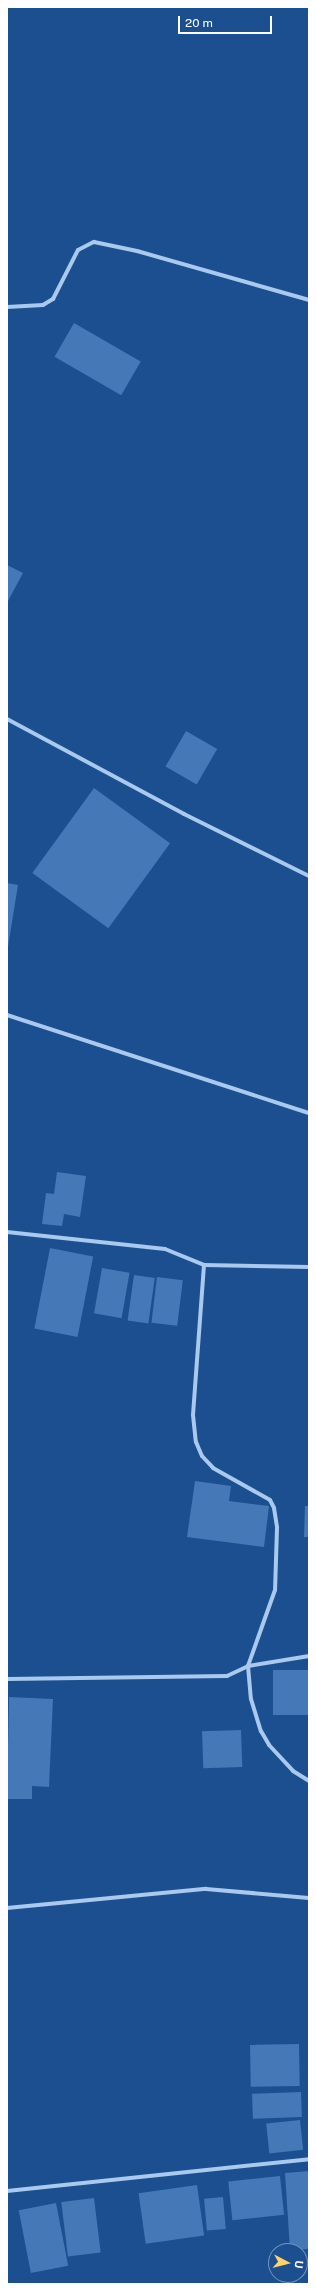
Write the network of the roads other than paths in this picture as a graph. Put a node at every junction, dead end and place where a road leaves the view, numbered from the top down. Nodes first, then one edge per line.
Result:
1 (309, 300) edge
2 (7, 307) edge
3 (7, 719) edge
4 (309, 876) edge
5 (7, 1015) edge
6 (309, 1113) edge
7 (7, 1232) edge
8 (204, 1265) junction
9 (309, 1267) edge
10 (309, 1656) edge
11 (248, 1666) junction
12 (7, 1679) edge
13 (309, 1781) edge
14 (309, 1898) edge
15 (7, 1908) edge
16 (309, 2159) edge
17 (7, 2191) edge

1 - 2 street
3 - 4 street
5 - 6 street
7 - 8 street
8 - 9 street
8 - 11 street
10 - 11 street
11 - 12 street
11 - 13 street
14 - 15 street
16 - 17 street

